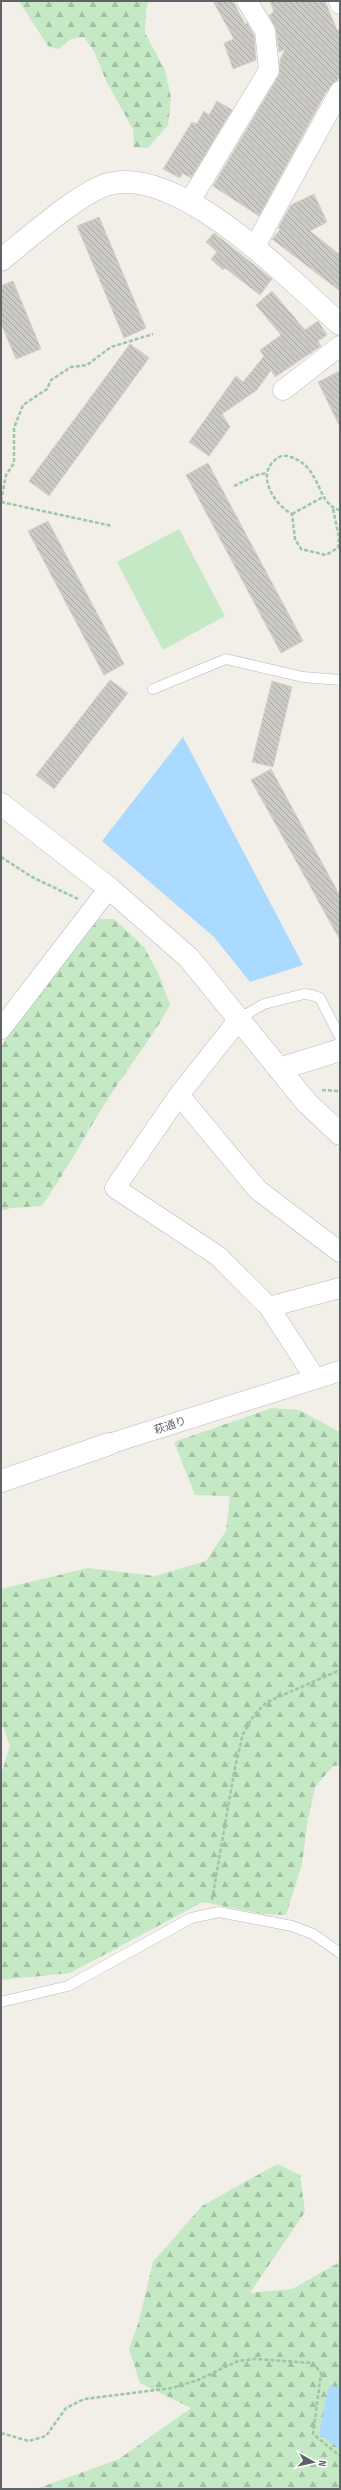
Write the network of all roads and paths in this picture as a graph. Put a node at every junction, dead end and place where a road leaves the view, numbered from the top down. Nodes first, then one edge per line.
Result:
1 (247, 1) edge
2 (339, 1) edge
3 (340, 4) edge
4 (340, 91) edge
5 (190, 201) junction
6 (254, 248) junction
7 (1, 260) edge
8 (340, 324) edge
9 (153, 334) dead end
10 (340, 346) edge
11 (283, 390) dead end
12 (267, 473) junction
13 (234, 486) dead end
14 (323, 497) junction
15 (1, 501) edge
16 (333, 509) junction
17 (340, 510) edge
18 (292, 514) junction
19 (112, 526) dead end
20 (339, 549) edge
21 (340, 680) edge
22 (153, 689) dead end
23 (1, 804) edge
24 (1, 858) edge
25 (109, 888) junction
26 (79, 900) dead end
27 (240, 1018) junction
28 (1, 1029) edge
29 (340, 1037) edge
30 (340, 1050) edge
31 (279, 1069) junction
32 (179, 1095) junction
33 (340, 1134) edge
34 (340, 1252) edge
35 (340, 1288) edge
36 (269, 1307) junction
37 (340, 1371) edge
38 (315, 1378) junction
39 (110, 1444) joint
40 (1, 1481) edge
41 (340, 1670) edge
42 (209, 1914) junction
43 (340, 1953) edge
44 (1, 2002) edge
45 (1, 2433) edge
46 (340, 2456) edge

1 - 5 street
2 - 3 street
4 - 6 street
5 - 6 street
5 - 7 street
6 - 8 street
9 - 15 path
10 - 11 street
12 - 13 path
12 - 14 path
12 - 18 path
14 - 16 path
14 - 18 path
15 - 19 path
16 - 17 path
16 - 20 path
18 - 20 path
21 - 22 lane
23 - 25 street
24 - 26 path
25 - 27 street
25 - 28 street
27 - 29 lane
27 - 31 street
27 - 32 street
30 - 31 street
31 - 33 street
32 - 34 street
32 - 36 street
35 - 36 street
36 - 38 street
37 - 38 street, 萩通り
38 - 39 street, 萩通り
39 - 40 street, 萩通り
41 - 42 path
42 - 43 lane
42 - 44 lane
45 - 46 path

